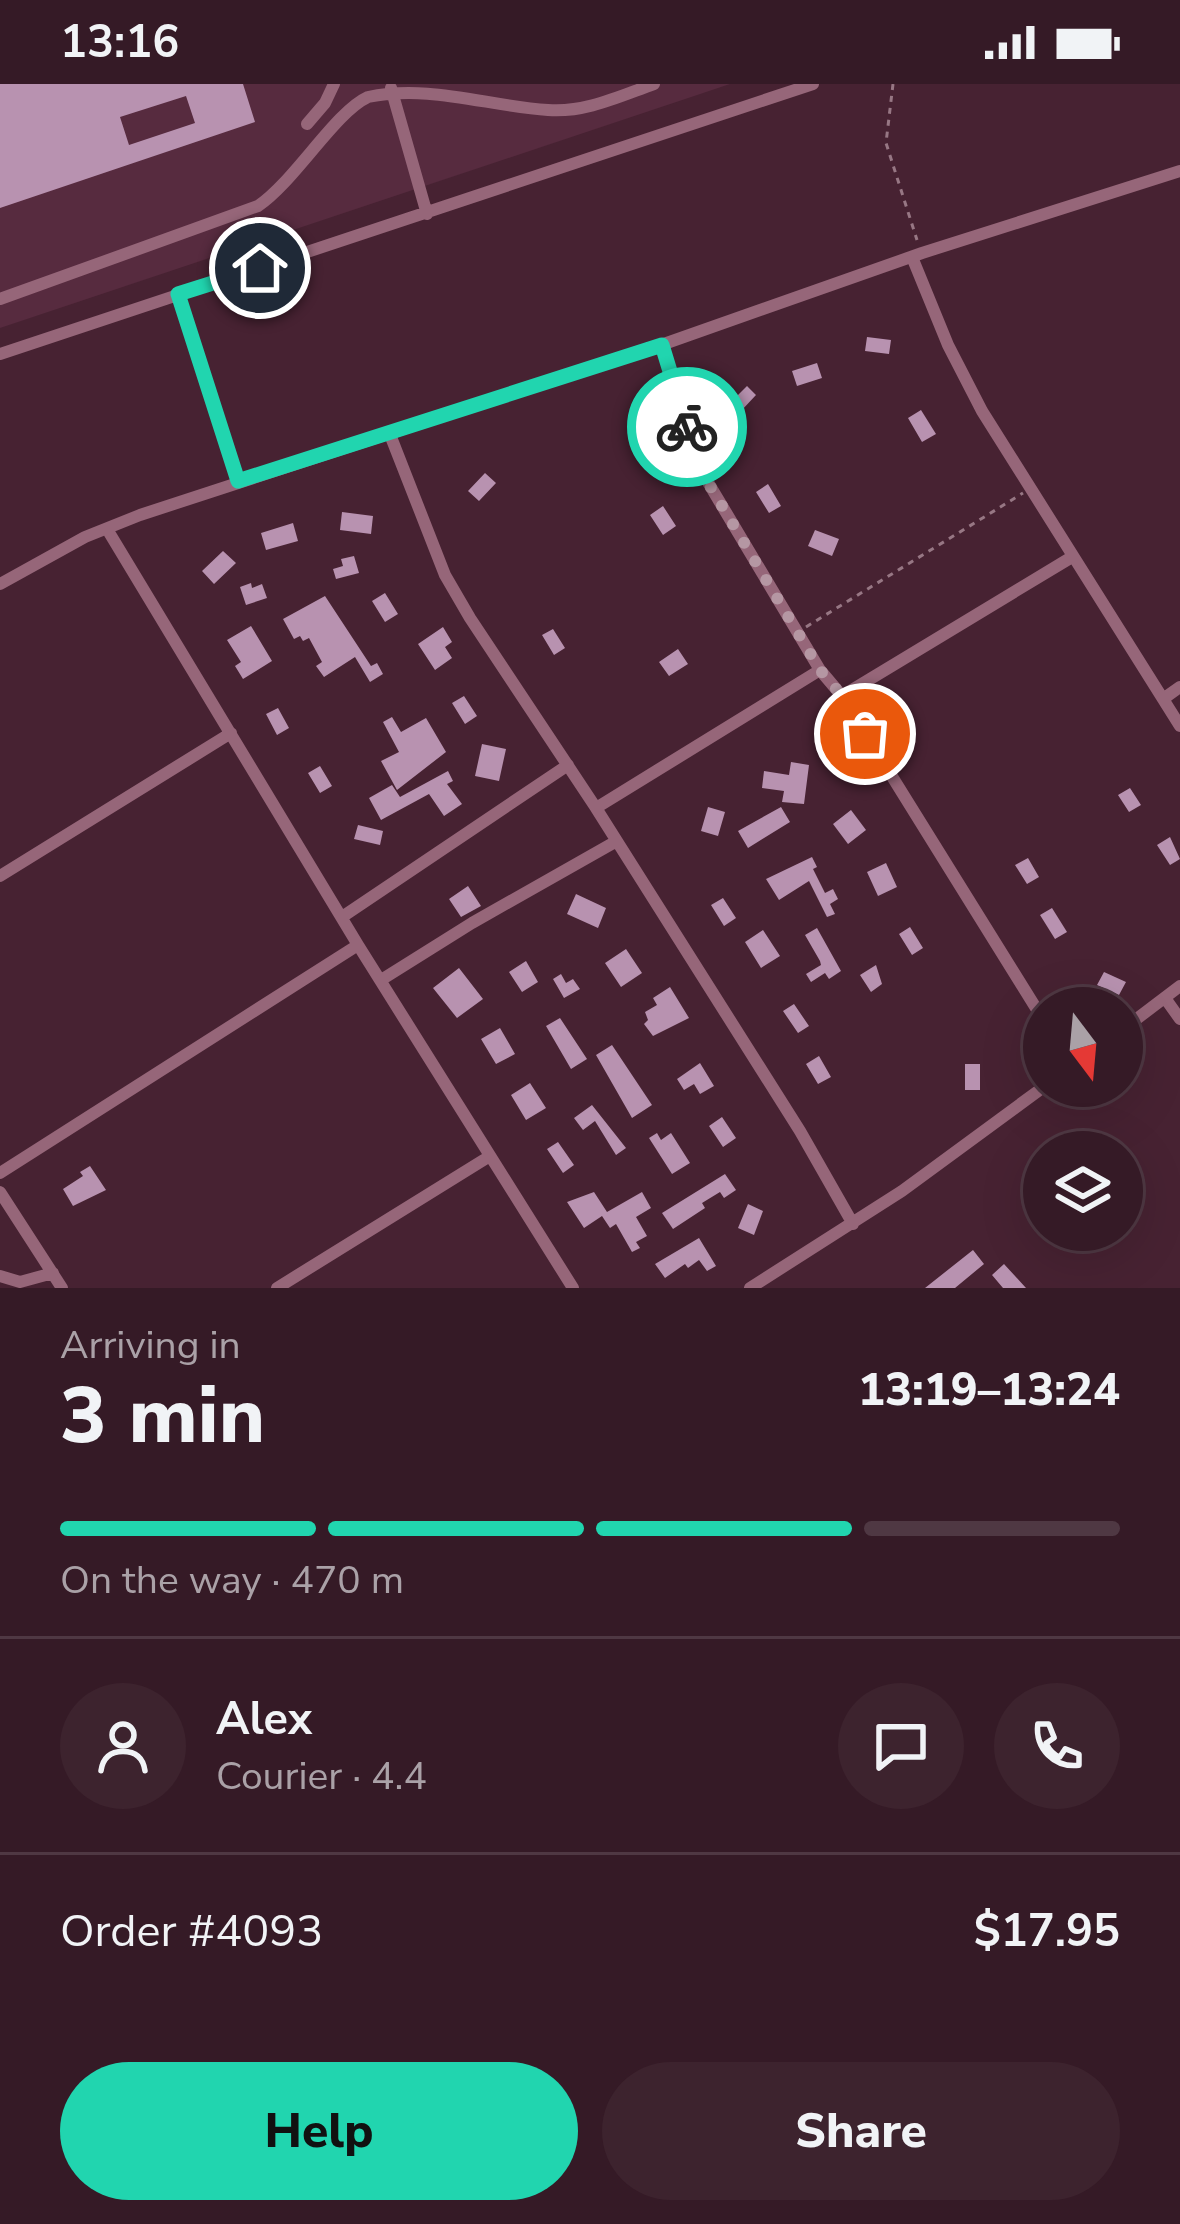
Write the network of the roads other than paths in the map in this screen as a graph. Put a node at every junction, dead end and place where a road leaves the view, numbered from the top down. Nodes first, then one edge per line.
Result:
1 (334, 84) edge
2 (654, 84) edge
3 (813, 84) edge
4 (391, 87) edge
5 (307, 124) dead end
6 (1180, 172) edge
7 (427, 214) junction
8 (917, 255) junction
9 (178, 294) junction
10 (0, 299) edge
11 (662, 345) junction
12 (0, 354) edge
13 (389, 432) junction
14 (238, 481) junction
15 (107, 529) junction
16 (1072, 557) junction
17 (0, 584) edge
18 (820, 670) junction
19 (1180, 686) edge
20 (842, 696) junction
21 (1163, 699) junction
22 (1180, 726) edge
23 (231, 734) junction
24 (568, 765) junction
25 (596, 808) junction
26 (616, 842) junction
27 (0, 877) edge
28 (342, 917) junction
29 (358, 945) junction
30 (381, 980) junction
31 (1180, 986) edge
32 (1023, 987) edge
33 (1165, 998) junction
34 (1143, 1014) edge
35 (1180, 1019) edge
36 (1023, 1102) edge
37 (490, 1156) junction
38 (0, 1173) edge
39 (0, 1192) edge
40 (853, 1224) junction
41 (53, 1273) junction
42 (0, 1276) edge
43 (62, 1288) edge
44 (277, 1288) edge
45 (573, 1288) edge
46 (750, 1288) edge

1 - 5 street
2 - 4 street
3 - 7 street
4 - 7 street
4 - 10 street
6 - 8 street
7 - 9 street
8 - 11 street
8 - 16 street
9 - 12 street
9 - 14 street
11 - 13 street
11 - 18 street
13 - 14 street
13 - 24 street
14 - 15 street
15 - 17 street
15 - 23 street
16 - 20 street
16 - 21 street
18 - 20 street
18 - 25 street
19 - 21 street
20 - 32 street
21 - 22 street
23 - 27 street
23 - 28 street
24 - 25 street
24 - 28 street
25 - 26 street
26 - 30 street
26 - 40 street
28 - 29 street
29 - 30 street
29 - 38 street
30 - 37 street
31 - 33 street
33 - 34 street
33 - 35 street
36 - 40 street
37 - 44 street
37 - 45 street
39 - 41 street
40 - 46 street
41 - 42 street
41 - 43 street

